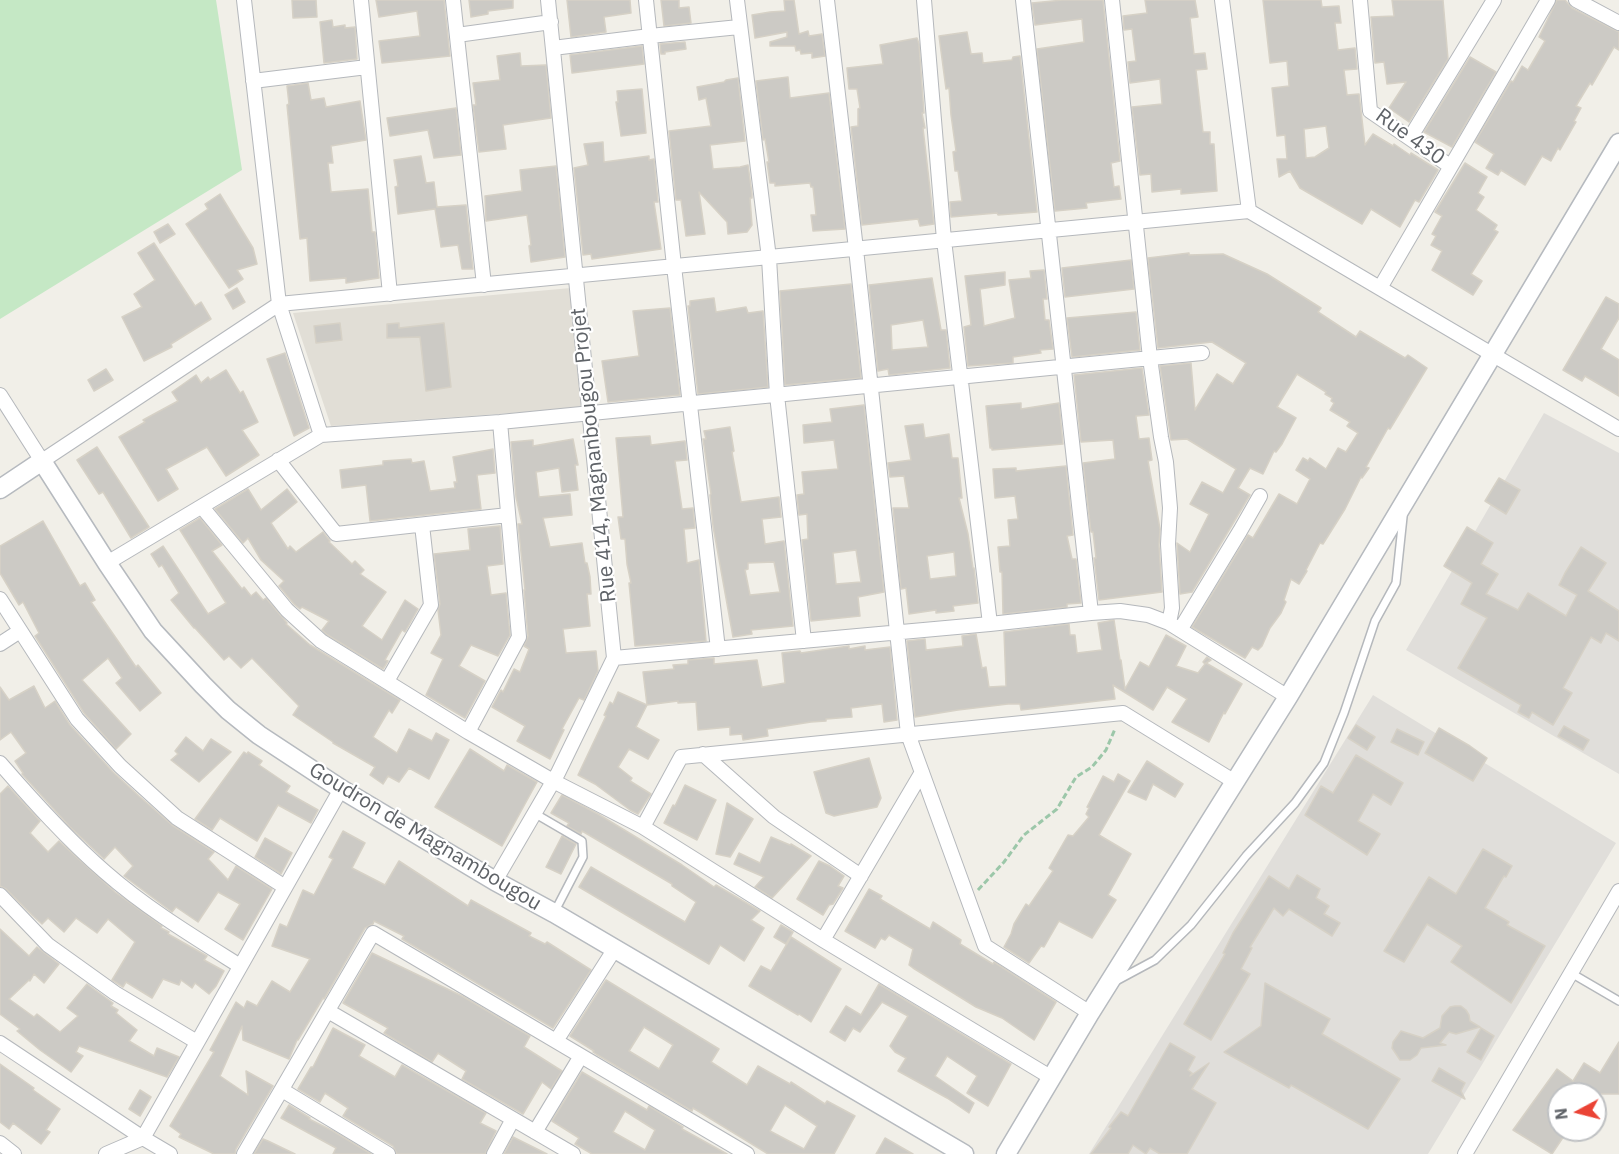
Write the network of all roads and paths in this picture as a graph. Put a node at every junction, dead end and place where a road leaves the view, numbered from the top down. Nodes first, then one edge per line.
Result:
1 (244, 0) edge
2 (361, 0) edge
3 (453, 0) edge
4 (548, 0) edge
5 (646, 0) edge
6 (737, 0) edge
7 (827, 0) edge
8 (924, 0) edge
9 (1023, 0) edge
10 (1112, 0) edge
11 (1222, 0) edge
12 (1360, 0) edge
13 (1494, 0) edge
14 (1548, 0) edge
15 (1576, 0) edge
16 (550, 22) junction
17 (1619, 23) edge
18 (740, 27) junction
19 (457, 34) junction
20 (650, 36) junction
21 (553, 48) junction
22 (367, 67) junction
23 (253, 81) junction
24 (1410, 138) junction
25 (1616, 154) edge
26 (1450, 166) junction
27 (1249, 211) junction
28 (1136, 222) junction
29 (1049, 230) junction
30 (944, 240) junction
31 (856, 249) junction
32 (769, 258) junction
33 (674, 266) junction
34 (576, 276) junction
35 (484, 285) junction
36 (1380, 288) junction
37 (390, 294) junction
38 (279, 304) junction
39 (1203, 353) dead end
40 (1493, 354) junction
41 (1150, 358) junction
42 (1064, 366) junction
43 (961, 377) junction
44 (871, 386) junction
45 (0, 395) edge
46 (777, 395) junction
47 (690, 404) junction
48 (590, 413) junction
49 (500, 422) junction
50 (1619, 429) edge
51 (321, 435) junction
52 (279, 460) junction
53 (42, 461) junction
54 (0, 489) edge
55 (1260, 496) dead end
56 (1404, 503) junction
57 (202, 507) junction
58 (508, 515) junction
59 (422, 525) junction
60 (107, 563) junction
61 (0, 599) edge
62 (1091, 613) junction
63 (990, 624) junction
64 (1175, 626) junction
65 (20, 631) junction
66 (897, 632) junction
67 (804, 641) junction
68 (0, 644) edge
69 (718, 649) junction
70 (614, 658) junction
71 (387, 681) junction
72 (1288, 697) junction
73 (1123, 712) junction
74 (468, 732) junction
75 (908, 734) junction
76 (703, 754) junction
77 (0, 764) edge
78 (922, 772) junction
79 (553, 781) junction
80 (1235, 782) junction
81 (341, 789) junction
82 (534, 813) junction
83 (643, 827) junction
84 (861, 876) junction
85 (495, 881) junction
86 (285, 887) junction
87 (1619, 891) edge
88 (0, 895) edge
89 (969, 901) junction
90 (554, 913) junction
91 (823, 940) junction
92 (614, 950) junction
93 (240, 966) junction
94 (1571, 973) junction
95 (1107, 986) junction
96 (1619, 1001) edge
97 (328, 1011) junction
98 (1090, 1013) junction
99 (556, 1041) junction
100 (197, 1042) junction
101 (0, 1043) edge
102 (581, 1056) junction
103 (1052, 1078) junction
104 (282, 1090) junction
105 (513, 1119) junction
106 (535, 1132) junction
107 (143, 1138) junction
108 (0, 1143) edge
109 (14, 1154) edge
110 (106, 1154) edge
111 (170, 1154) edge
112 (244, 1154) edge
113 (388, 1154) edge
114 (494, 1154) edge
115 (573, 1154) edge
116 (747, 1154) edge
117 (964, 1154) edge
118 (1006, 1154) edge
119 (1465, 1154) edge

1 - 23 street
2 - 22 street
3 - 19 street
4 - 16 street, Rue 414, Magnanbougou Projet
5 - 20 street
6 - 18 street
7 - 31 street
8 - 30 street
9 - 29 street
10 - 28 street
11 - 27 street
12 - 24 street, Rue 430
13 - 24 street
14 - 26 street
15 - 17 street
16 - 19 street
16 - 21 street, Rue 414, Magnanbougou Projet
18 - 20 street
18 - 32 street
19 - 35 street
20 - 21 street
20 - 33 street
21 - 34 street, Rue 414, Magnanbougou Projet
22 - 23 street
22 - 37 street
23 - 38 street
24 - 26 street, Rue 430
25 - 40 street
26 - 36 street
27 - 28 street
27 - 36 street
28 - 29 street
28 - 41 street
29 - 30 street
29 - 42 street
30 - 31 street
30 - 43 street
31 - 32 street
31 - 44 street
32 - 33 street
32 - 46 street
33 - 34 street
33 - 47 street
34 - 35 street
34 - 48 street, Rue 414, Magnanbougou Projet
35 - 37 street
36 - 40 street
37 - 38 street
38 - 51 street
38 - 53 street
39 - 41 street
40 - 50 street
40 - 56 street
41 - 42 street
41 - 64 street
42 - 43 street
42 - 62 street
43 - 44 street
43 - 63 street
44 - 46 street
44 - 66 street
45 - 53 street, Goudron de Magnambougou
46 - 47 street
46 - 67 street
47 - 48 street
47 - 69 street
48 - 49 street
48 - 70 street, Rue 414, Magnanbougou Projet
49 - 51 street
49 - 58 street
51 - 52 street
52 - 57 street
52 - 59 street
53 - 54 street
53 - 60 street, Goudron de Magnambougou
55 - 64 street
56 - 72 street
56 - 95 lane
57 - 60 street
57 - 71 street
58 - 59 street
58 - 74 street
59 - 71 street
60 - 81 street, Goudron de Magnambougou
61 - 65 street
62 - 63 street
62 - 64 street
63 - 66 street
64 - 72 street
65 - 68 street
65 - 86 street
66 - 67 street
66 - 75 street
67 - 69 street
69 - 70 street
70 - 79 street
71 - 74 street
72 - 80 street
73 - 75 street
73 - 80 street
73 - 89 path
74 - 79 street
75 - 76 street
75 - 78 street
76 - 83 street
76 - 84 street
77 - 93 street
78 - 84 street
78 - 89 street
79 - 82 street
79 - 83 street
80 - 95 street
81 - 85 street, Goudron de Magnambougou
81 - 86 street
82 - 85 street
82 - 90 lane
83 - 91 street
84 - 91 street
85 - 90 street, Goudron de Magnambougou
86 - 93 street
87 - 94 street
88 - 100 street
89 - 98 street
90 - 92 street, Goudron de Magnambougou
91 - 103 street
92 - 99 street
92 - 117 street, Goudron de Magnambougou
93 - 100 street
94 - 96 lane
94 - 119 street
95 - 98 street
97 - 99 street
97 - 104 street
97 - 105 street
98 - 103 street
99 - 102 street
100 - 107 street
101 - 107 street
102 - 106 street
102 - 116 street
103 - 118 street
104 - 112 street
104 - 113 street
105 - 106 street
105 - 114 street
106 - 115 street
107 - 110 street
107 - 111 street
108 - 109 street

